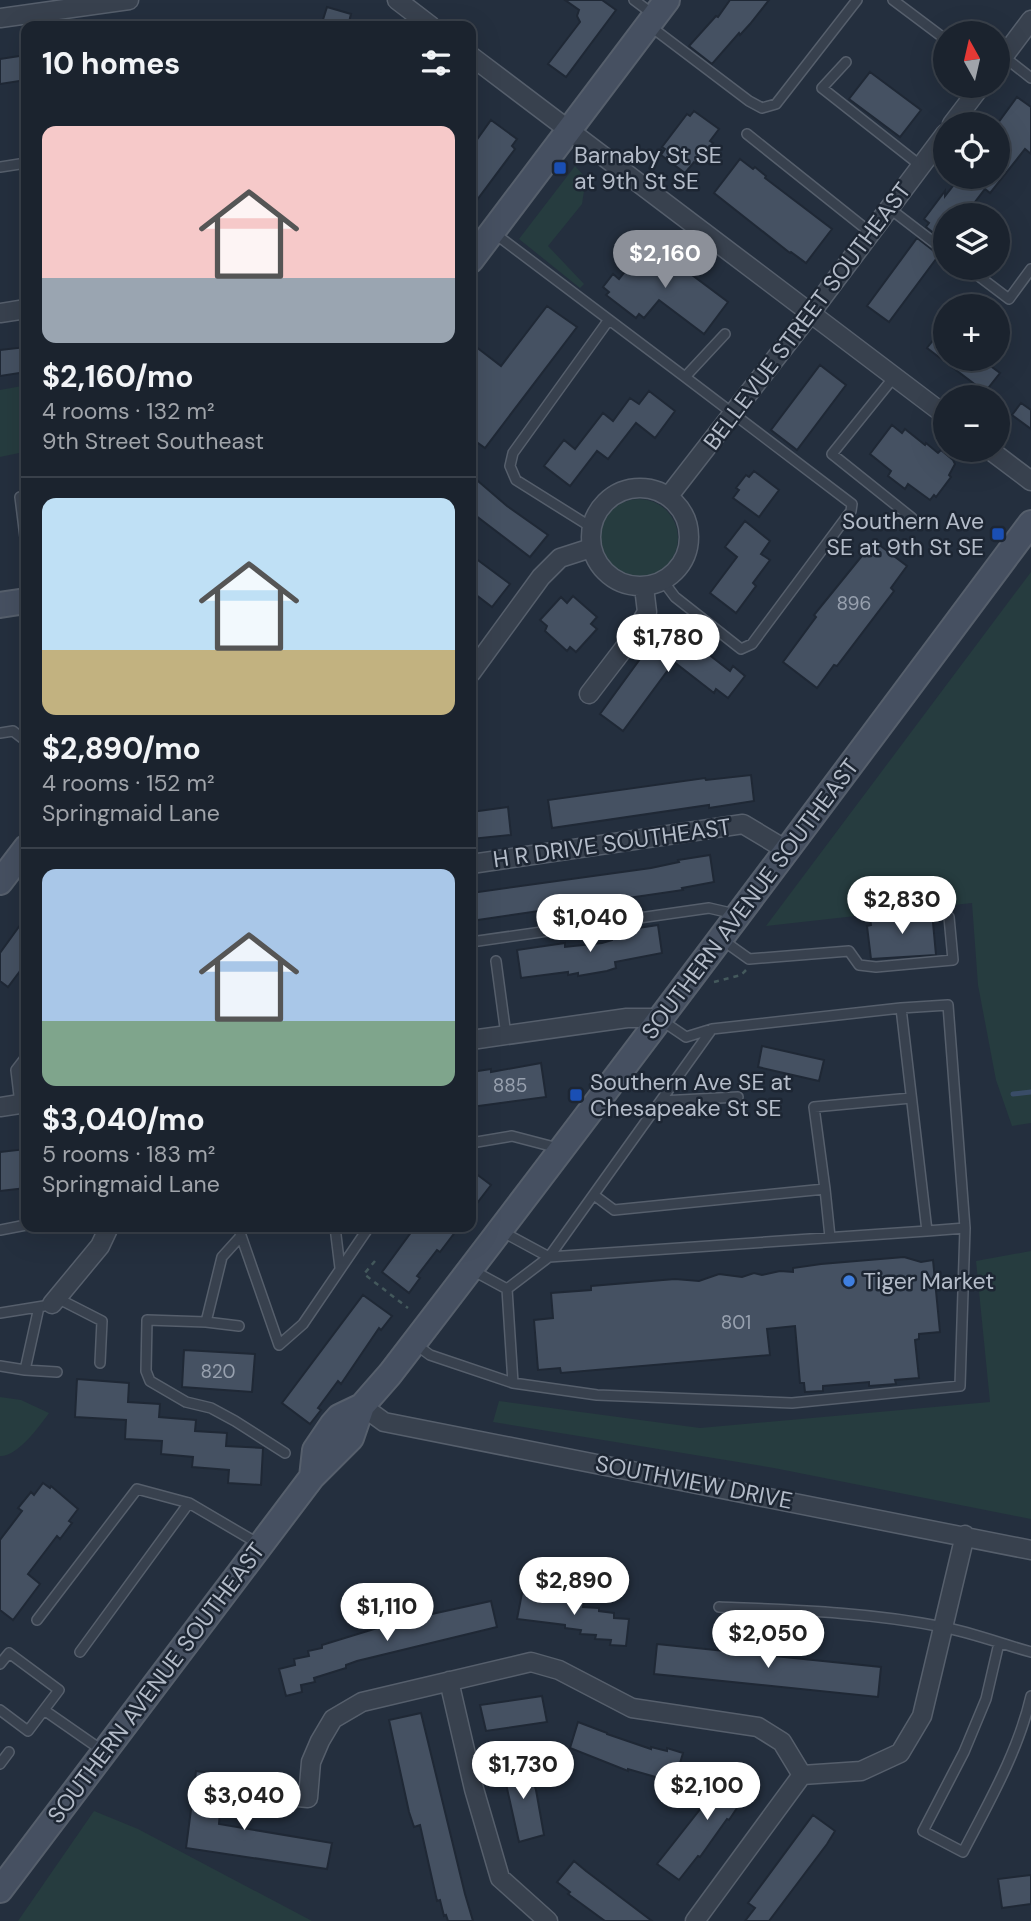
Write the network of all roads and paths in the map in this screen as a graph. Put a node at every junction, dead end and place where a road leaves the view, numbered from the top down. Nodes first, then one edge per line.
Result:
1 (129, 0) edge
2 (397, 0) edge
3 (634, 0) edge
4 (857, 0) edge
5 (893, 0) edge
6 (657, 13) edge
7 (0, 18) edge
8 (1031, 20) edge
9 (424, 21) edge
10 (933, 30) edge
11 (1010, 47) edge
12 (476, 60) edge
13 (846, 62) dead end
14 (1010, 66) edge
15 (1031, 78) edge
16 (972, 98) edge
17 (961, 112) edge
18 (569, 130) junction
19 (747, 134) dead end
20 (933, 150) edge
21 (21, 164) edge
22 (921, 166) junction
23 (0, 167) edge
24 (889, 208) junction
25 (492, 232) junction
26 (871, 233) junction
27 (933, 242) edge
28 (476, 253) edge
29 (1031, 269) edge
30 (984, 280) edge
31 (21, 310) edge
32 (0, 313) edge
33 (810, 314) junction
34 (608, 321) junction
35 (724, 334) dead end
36 (685, 377) junction
37 (894, 377) junction
38 (933, 406) edge
39 (733, 414) junction
40 (1006, 462) edge
41 (1031, 481) edge
42 (20, 496) dead end
43 (668, 497) junction
44 (21, 504) edge
45 (912, 518) dead end
46 (1031, 523) edge
47 (591, 527) junction
48 (591, 548) junction
49 (663, 581) junction
50 (644, 587) junction
51 (21, 602) edge
52 (0, 605) edge
53 (476, 666) edge
54 (589, 694) dead end
55 (0, 733) edge
56 (21, 736) edge
57 (788, 852) junction
58 (476, 862) edge
59 (739, 915) junction
60 (949, 917) dead end
61 (719, 938) junction
62 (476, 941) edge
63 (758, 958) junction
64 (496, 961) dead end
65 (710, 983) dead end
66 (901, 1008) junction
67 (659, 1018) junction
68 (712, 1029) junction
69 (506, 1035) junction
70 (476, 1039) edge
71 (21, 1064) edge
72 (21, 1094) edge
73 (738, 1097) dead end
74 (911, 1098) junction
75 (661, 1101) junction
76 (21, 1103) edge
77 (0, 1107) edge
78 (476, 1142) edge
79 (561, 1149) junction
80 (825, 1189) junction
81 (594, 1195) junction
82 (21, 1226) edge
83 (965, 1228) junction
84 (0, 1230) edge
85 (499, 1230) junction
86 (928, 1231) junction
87 (107, 1232) edge
88 (239, 1232) edge
89 (240, 1232) edge
90 (336, 1232) edge
91 (365, 1232) edge
92 (830, 1237) junction
93 (550, 1257) junction
94 (375, 1261) dead end
95 (340, 1268) junction
96 (470, 1269) junction
97 (507, 1289) junction
98 (49, 1303) junction
99 (408, 1308) dead end
100 (0, 1314) edge
101 (206, 1322) junction
102 (239, 1326) dead end
103 (414, 1343) junction
104 (100, 1363) dead end
105 (0, 1366) edge
106 (25, 1370) junction
107 (57, 1372) dead end
108 (513, 1382) junction
109 (362, 1406) junction
110 (285, 1452) dead end
111 (189, 1503) junction
112 (965, 1535) junction
113 (261, 1545) junction
114 (1031, 1550) edge
115 (719, 1607) dead end
116 (37, 1620) dead end
117 (944, 1627) junction
118 (999, 1643) junction
119 (80, 1652) dead end
120 (1031, 1652) edge
121 (0, 1664) edge
122 (449, 1681) junction
123 (1031, 1696) edge
124 (0, 1710) edge
125 (44, 1710) junction
126 (9, 1752) dead end
127 (104, 1752) junction
128 (0, 1764) edge
129 (802, 1775) junction
130 (245, 1793) dead end
131 (0, 1890) edge
132 (548, 1921) edge
133 (695, 1921) edge

1 - 7 street
2 - 9 street
3 - 6 lane
4 - 6 lane
5 - 10 lane
6 - 18 main road
8 - 11 street
12 - 18 street
13 - 22 lane
14 - 15 lane
16 - 17 street
18 - 25 main road
18 - 33 street
19 - 26 lane
20 - 22 street, BELLEVUE STREET SOUTHEAST
21 - 23 lane
22 - 24 street, BELLEVUE STREET SOUTHEAST
24 - 26 street, BELLEVUE STREET SOUTHEAST
24 - 27 lane
25 - 28 main road
25 - 34 lane
26 - 33 street, BELLEVUE STREET SOUTHEAST
29 - 30 lane
31 - 32 street
33 - 37 street
33 - 39 street, BELLEVUE STREET SOUTHEAST
34 - 36 lane
34 - 47 lane
35 - 36 lane
36 - 39 lane
37 - 38 street
37 - 45 lane
39 - 43 street, BELLEVUE STREET SOUTHEAST
39 - 49 lane
40 - 41 street
42 - 44 lane
43 - 47 street
43 - 49 street
46 - 57 main road, SOUTHERN AVENUE SOUTHEAST
47 - 48 street
48 - 50 street
48 - 53 street
49 - 50 street
50 - 54 street
51 - 52 main road
55 - 56 lane
57 - 58 street, H R DRIVE SOUTHEAST
57 - 59 main road, SOUTHERN AVENUE SOUTHEAST
59 - 61 main road, SOUTHERN AVENUE SOUTHEAST
59 - 62 lane
60 - 63 lane
61 - 63 lane
61 - 67 main road, SOUTHERN AVENUE SOUTHEAST
63 - 65 path
64 - 69 lane
66 - 68 lane
66 - 74 lane
66 - 83 lane
67 - 68 lane
67 - 69 street
67 - 79 main road, SOUTHERN AVENUE SOUTHEAST
68 - 75 lane
69 - 70 street
71 - 72 lane
73 - 75 lane
74 - 80 lane
74 - 86 lane
75 - 81 lane
76 - 77 street
78 - 79 lane
79 - 85 main road, SOUTHERN AVENUE SOUTHEAST
80 - 81 lane
80 - 92 lane
81 - 93 lane
82 - 84 lane
83 - 86 lane
83 - 108 lane
85 - 93 lane
85 - 96 main road, SOUTHERN AVENUE SOUTHEAST
86 - 92 lane
87 - 98 street
88 - 101 lane
89 - 95 lane
90 - 95 lane
91 - 95 lane
92 - 93 lane
93 - 97 lane
94 - 99 path
96 - 97 lane
96 - 103 main road, SOUTHERN AVENUE SOUTHEAST
97 - 108 lane
98 - 100 lane
98 - 104 lane
98 - 106 lane
101 - 102 lane
101 - 110 lane
103 - 108 lane
103 - 109 main road, SOUTHERN AVENUE SOUTHEAST
105 - 106 lane
106 - 107 lane
109 - 112 street, SOUTHVIEW DRIVE
109 - 113 main road, SOUTHERN AVENUE SOUTHEAST
111 - 113 lane
111 - 116 lane
111 - 119 lane
112 - 114 street, SOUTHVIEW DRIVE
112 - 117 street
113 - 127 main road, SOUTHERN AVENUE SOUTHEAST
115 - 117 lane
117 - 118 lane
117 - 129 street
118 - 120 lane
118 - 123 lane
121 - 125 lane
122 - 129 street
122 - 130 street
122 - 132 street
124 - 125 lane
125 - 127 lane
126 - 128 lane
127 - 131 main road, SOUTHERN AVENUE SOUTHEAST
129 - 133 street

